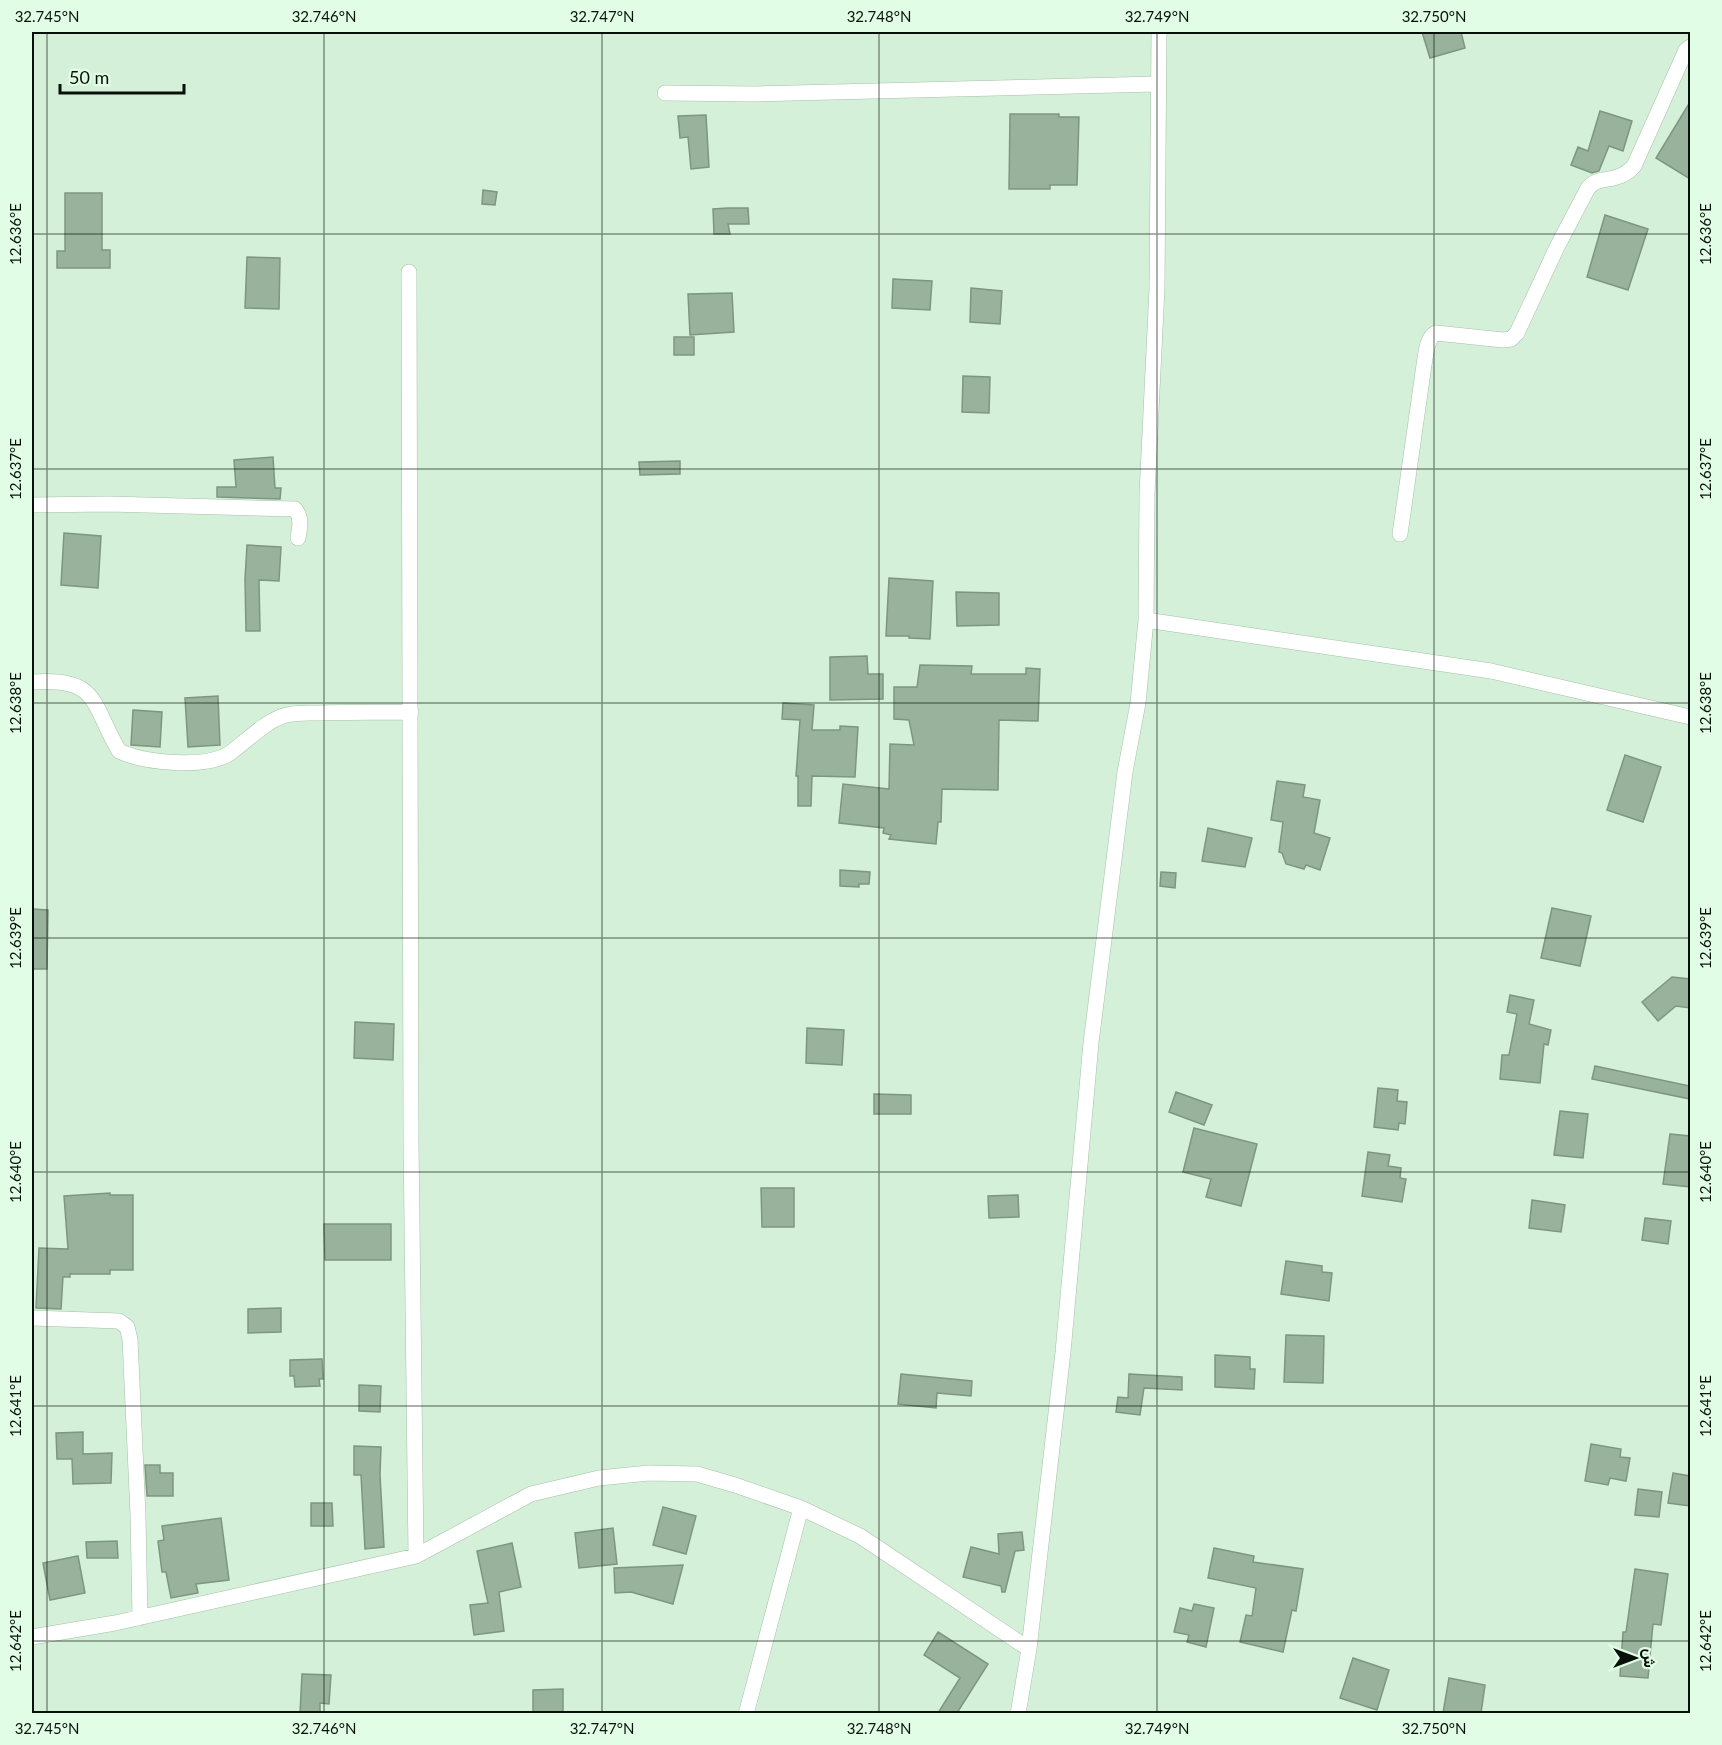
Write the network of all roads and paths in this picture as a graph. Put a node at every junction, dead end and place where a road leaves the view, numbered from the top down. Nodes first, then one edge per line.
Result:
1 (1159, 32) edge
2 (1690, 47) edge
3 (1157, 84) junction
4 (665, 93) dead end
5 (409, 272) dead end
6 (32, 506) edge
7 (1400, 534) dead end
8 (298, 538) dead end
9 (1146, 620) junction
10 (32, 682) edge
11 (411, 712) junction
12 (1690, 717) edge
13 (32, 1318) edge
14 (801, 1508) junction
15 (416, 1556) junction
16 (140, 1618) junction
17 (32, 1637) edge
18 (1029, 1649) junction
19 (746, 1713) edge
20 (1018, 1713) edge

1 - 3 street
2 - 7 street
3 - 4 street
3 - 9 street
5 - 11 street
6 - 8 street
9 - 12 street
9 - 18 street
10 - 11 street
11 - 15 street
13 - 16 street
14 - 15 street
14 - 18 street
14 - 19 street
15 - 16 street
16 - 17 street
18 - 20 street

